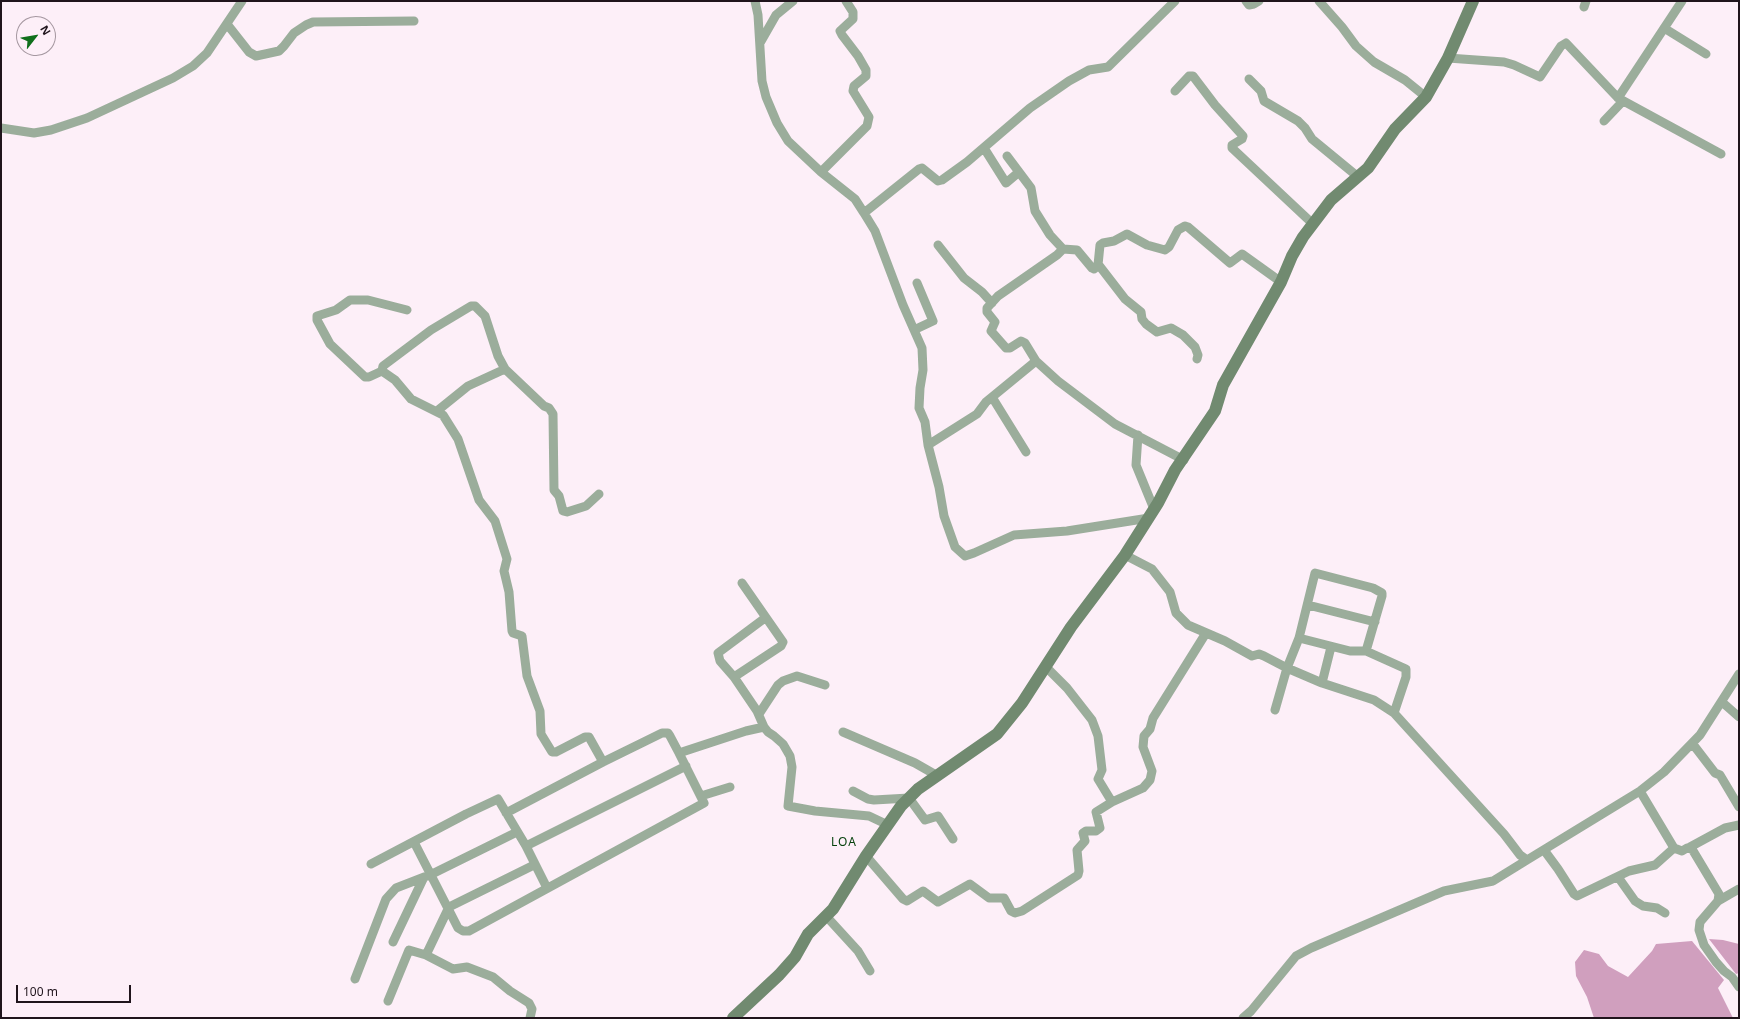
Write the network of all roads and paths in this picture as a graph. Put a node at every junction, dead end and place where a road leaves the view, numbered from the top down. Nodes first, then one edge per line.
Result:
1 (242, 1) edge
2 (755, 1) edge
3 (793, 1) edge
4 (846, 1) edge
5 (1175, 1) edge
6 (1246, 1) edge
7 (1259, 1) edge
8 (1319, 1) edge
9 (1473, 1) edge
10 (1682, 1) edge
11 (414, 21) dead end
12 (227, 24) junction
13 (1664, 28) junction
14 (760, 44) junction
15 (1706, 54) dead end
16 (1448, 58) junction
17 (1249, 79) dead end
18 (1175, 91) dead end
19 (1426, 97) junction
20 (1620, 100) junction
21 (1604, 121) dead end
22 (1, 128) edge
23 (984, 148) junction
24 (1721, 154) dead end
25 (1007, 156) dead end
26 (821, 172) junction
27 (1020, 172) junction
28 (1357, 176) junction
29 (864, 213) junction
30 (1312, 224) junction
31 (938, 245) dead end
32 (1064, 249) junction
33 (1098, 264) junction
34 (1281, 282) junction
35 (917, 283) dead end
36 (992, 303) junction
37 (408, 310) dead end
38 (916, 329) junction
39 (1197, 359) dead end
40 (1036, 361) junction
41 (505, 369) junction
42 (382, 371) junction
43 (992, 397) junction
44 (437, 411) junction
45 (1138, 435) junction
46 (928, 445) junction
47 (1026, 452) dead end
48 (1184, 460) junction
49 (599, 494) dead end
50 (1151, 514) junction
51 (1125, 555) junction
52 (742, 583) dead end
53 (1308, 605) junction
54 (765, 618) junction
55 (1375, 622) junction
56 (1206, 633) junction
57 (1299, 638) junction
58 (1331, 647) junction
59 (1366, 651) junction
60 (1045, 666) junction
61 (1287, 668) junction
62 (1739, 674) edge
63 (734, 677) junction
64 (1322, 684) junction
65 (825, 685) dead end
66 (1722, 702) junction
67 (1275, 710) dead end
68 (1394, 713) junction
69 (759, 714) junction
70 (1739, 717) edge
71 (764, 727) junction
72 (843, 732) dead end
73 (1692, 743) junction
74 (679, 753) junction
75 (603, 762) junction
76 (686, 766) junction
77 (939, 774) junction
78 (730, 787) dead end
79 (1640, 790) junction
80 (853, 791) dead end
81 (701, 796) junction
82 (909, 798) junction
83 (1112, 802) junction
84 (1739, 807) edge
85 (506, 813) junction
86 (888, 825) junction
87 (1739, 825) edge
88 (517, 832) junction
89 (954, 839) dead end
90 (414, 842) junction
91 (526, 846) junction
92 (1690, 847) junction
93 (1674, 848) junction
94 (1544, 850) junction
95 (866, 856) junction
96 (1527, 860) junction
97 (371, 864) dead end
98 (534, 865) junction
99 (428, 875) junction
100 (1618, 877) junction
101 (547, 888) junction
102 (1739, 889) edge
103 (1718, 901) junction
104 (449, 907) junction
105 (1665, 913) dead end
106 (826, 916) junction
107 (393, 942) dead end
108 (426, 956) junction
109 (870, 971) dead end
110 (355, 979) dead end
111 (1739, 987) edge
112 (388, 1001) dead end
113 (530, 1018) edge
114 (733, 1018) edge
115 (1243, 1018) edge

1 - 12 street
2 - 14 street
3 - 14 street
4 - 26 street
5 - 23 street
6 - 7 street
8 - 19 street
9 - 16 street
10 - 13 street
11 - 12 street
12 - 22 street
13 - 15 street
13 - 20 street
14 - 26 street
16 - 19 street
16 - 20 street
17 - 28 street
18 - 30 street
19 - 28 street
20 - 21 street
20 - 24 street
23 - 27 street
23 - 29 street
25 - 27 street
26 - 29 street
27 - 32 street
28 - 30 street
29 - 38 street
30 - 34 street
31 - 36 street
32 - 33 street
32 - 36 street
33 - 34 street
33 - 39 street
34 - 48 street
35 - 38 street
36 - 40 street
37 - 42 street
38 - 46 street
40 - 43 street
40 - 45 street
41 - 42 street
41 - 44 street
41 - 49 street
42 - 44 street
43 - 46 street
43 - 47 street
44 - 75 street
45 - 48 street
45 - 50 street
46 - 50 street
48 - 50 street
50 - 51 street
51 - 56 street
51 - 60 street
52 - 54 street
53 - 55 street
53 - 55 street
53 - 57 street
54 - 63 street
54 - 63 street
55 - 59 street
56 - 61 street
56 - 83 street
57 - 58 street
57 - 61 street
58 - 59 street
58 - 64 street
59 - 68 street
60 - 77 street
60 - 83 street
61 - 64 street
61 - 67 street
62 - 66 street
63 - 69 street
64 - 68 street
65 - 69 street
66 - 70 street
66 - 73 street
68 - 96 street
69 - 71 street
71 - 74 street
71 - 86 street
72 - 77 street
73 - 79 street
73 - 84 street
74 - 75 street
74 - 76 street
75 - 85 street
76 - 81 street
76 - 91 street
77 - 82 street
78 - 81 street
79 - 93 street
79 - 94 street
80 - 82 street
81 - 101 street
82 - 86 street
82 - 89 street
83 - 95 street
85 - 88 street
85 - 90 street
86 - 95 street
87 - 92 street
88 - 91 street
88 - 99 street
90 - 97 street
90 - 99 street
91 - 98 street
92 - 93 street
92 - 103 street
93 - 100 street
94 - 96 street
94 - 100 street
95 - 106 street
96 - 115 street
98 - 101 street
98 - 104 street
99 - 104 street
99 - 107 street
99 - 110 street
100 - 105 street
101 - 104 street
102 - 103 street
103 - 111 street
104 - 108 street
106 - 109 street
106 - 114 street
108 - 112 street
108 - 113 street

